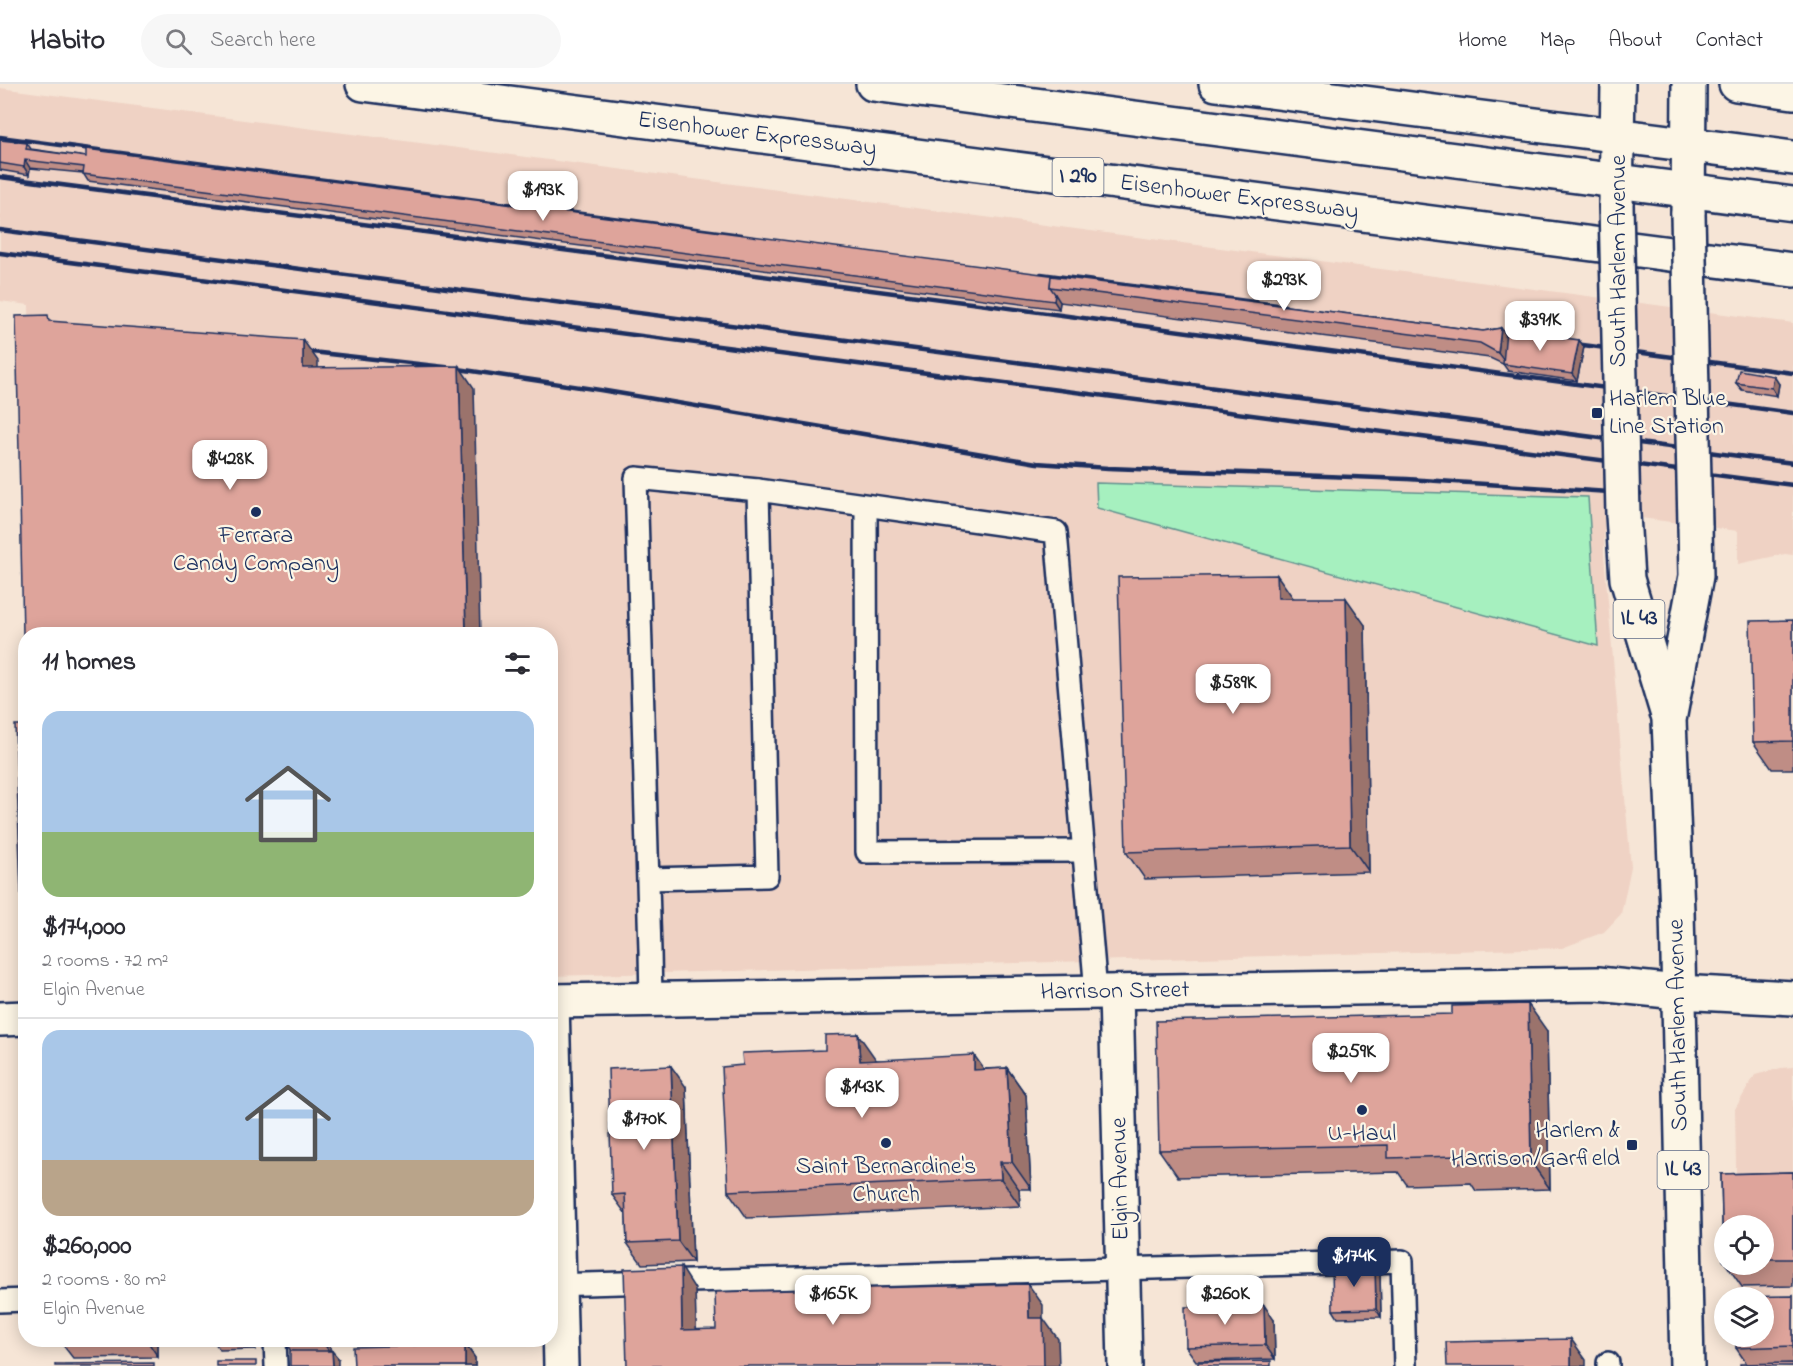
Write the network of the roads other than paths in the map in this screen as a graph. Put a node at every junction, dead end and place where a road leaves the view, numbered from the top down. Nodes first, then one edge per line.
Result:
1 (363, 84) edge
2 (873, 84) edge
3 (1216, 84) edge
4 (1689, 84) edge
5 (1736, 84) edge
6 (1793, 92) edge
7 (1618, 112) edge
8 (1690, 135) junction
9 (1793, 158) edge
10 (1617, 193) junction
11 (1688, 203) junction
12 (1793, 204) edge
13 (1793, 270) edge
14 (758, 490) junction
15 (866, 506) junction
16 (1669, 720) junction
17 (1083, 851) junction
18 (648, 879) junction
19 (1106, 992) junction
20 (1678, 992) junction
21 (1793, 998) edge
22 (651, 1000) junction
23 (558, 1001) edge
24 (18, 1018) edge
25 (0, 1019) edge
26 (1123, 1269) junction
27 (558, 1285) edge
28 (18, 1300) edge
29 (0, 1301) edge
30 (558, 1326) edge
31 (275, 1347) edge
32 (276, 1366) edge
33 (561, 1366) edge
34 (1125, 1366) edge
35 (1405, 1366) edge
36 (1687, 1366) edge

1 - 13 main road, Eisenhower Expressway / I 290
2 - 10 main road
3 - 7 main road
4 - 8 main road, South Harlem Avenue / IL 43
5 - 6 main road
7 - 8 main road
7 - 10 main road, South Harlem Avenue / IL 43
8 - 9 main road
8 - 11 main road, South Harlem Avenue / IL 43
10 - 11 main road
10 - 16 main road, South Harlem Avenue / IL 43, bridge
11 - 12 main road
11 - 16 main road, South Harlem Avenue / IL 43, bridge
14 - 15 lane
14 - 18 lane
14 - 18 lane
15 - 17 lane
15 - 17 lane
16 - 20 main road, South Harlem Avenue / IL 43
17 - 19 lane
18 - 22 lane
19 - 20 main road, Harrison Street
19 - 22 main road, Harrison Street
19 - 26 main road, Elgin Avenue
20 - 21 main road, Harrison Street
20 - 36 main road, South Harlem Avenue / IL 43
22 - 23 main road, Harrison Street
24 - 25 main road
26 - 27 lane
26 - 34 main road, Elgin Avenue
26 - 35 lane
28 - 29 lane
30 - 33 main road
31 - 32 lane

